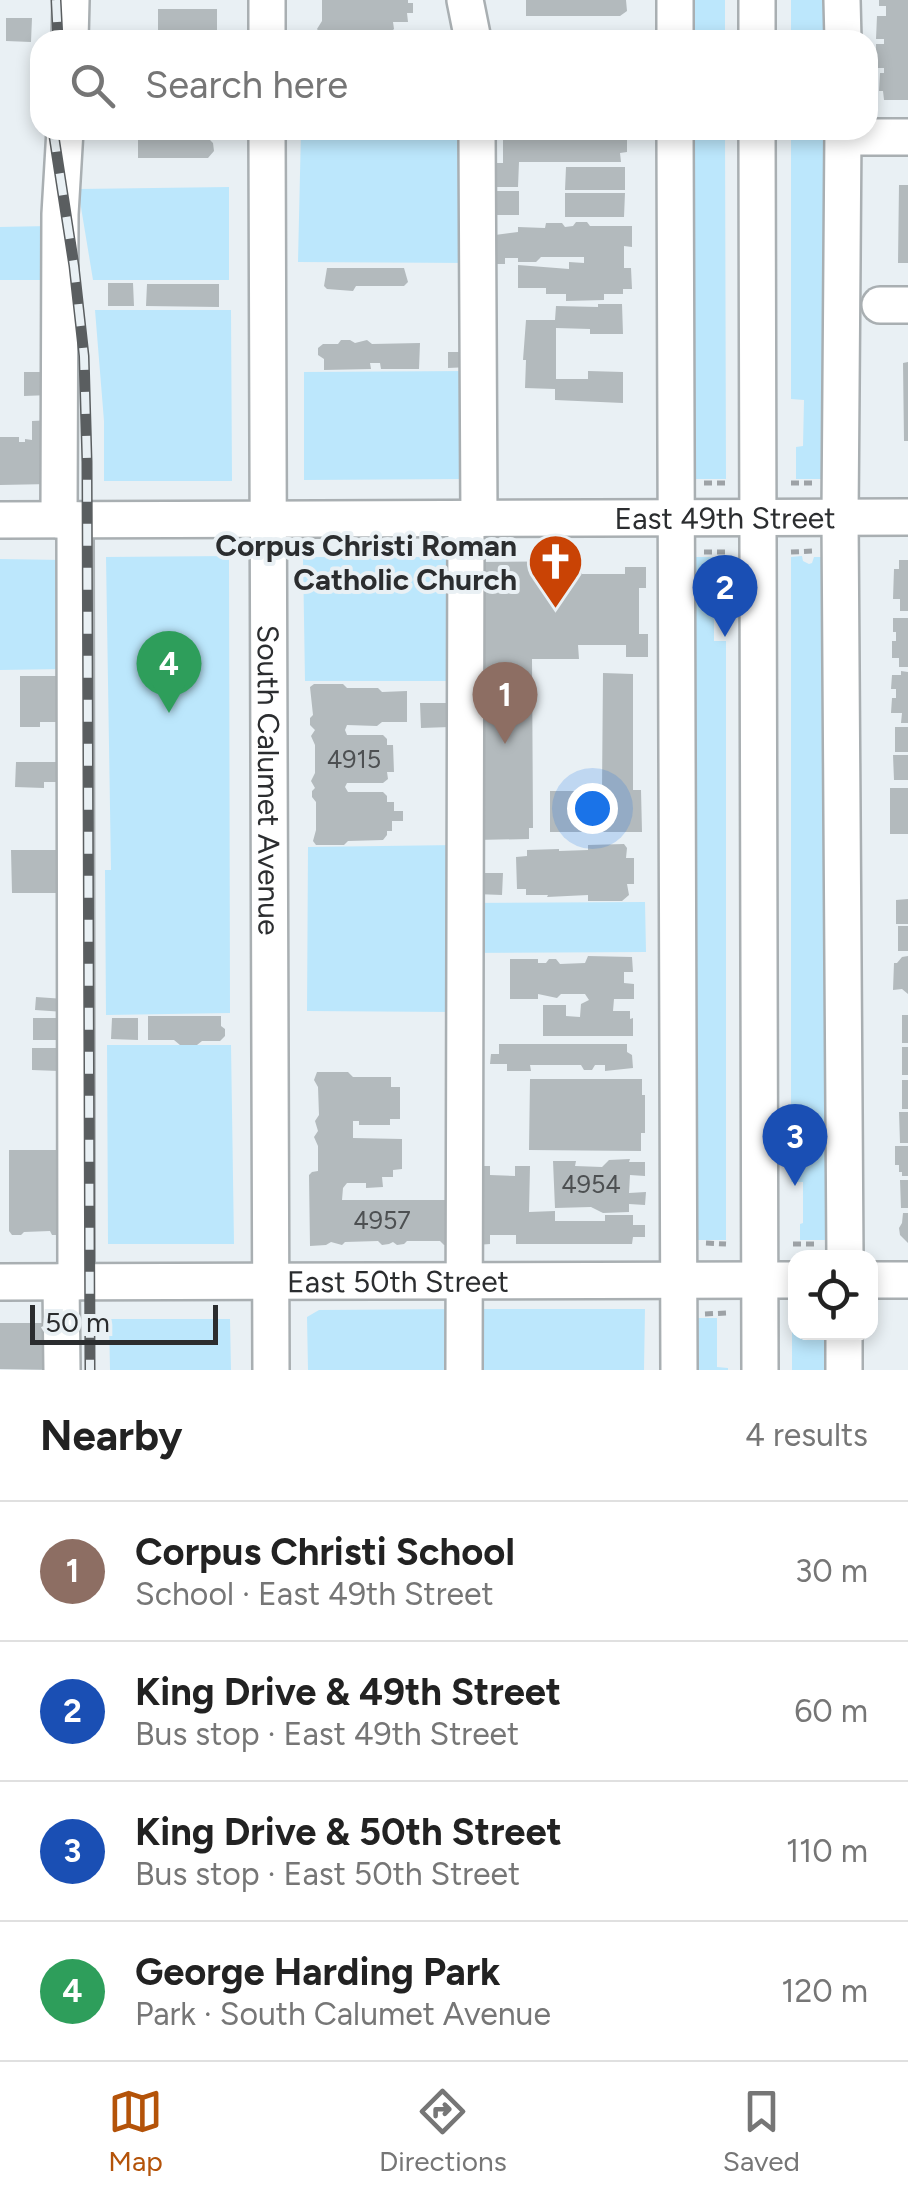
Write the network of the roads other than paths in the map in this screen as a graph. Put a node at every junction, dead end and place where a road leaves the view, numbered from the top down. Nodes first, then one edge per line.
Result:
1 (71, 0) edge
2 (267, 0) edge
3 (464, 0) edge
4 (675, 0) edge
5 (756, 0) edge
6 (842, 0) edge
7 (70, 30) edge
8 (267, 30) edge
9 (471, 30) edge
10 (675, 30) edge
11 (757, 30) edge
12 (842, 30) edge
13 (878, 136) edge
14 (908, 137) edge
15 (64, 140) edge
16 (267, 140) edge
17 (477, 140) edge
18 (675, 140) edge
19 (757, 140) edge
20 (844, 140) edge
21 (840, 517) junction
22 (908, 517) edge
23 (472, 518) junction
24 (675, 518) junction
25 (758, 518) junction
26 (268, 519) junction
27 (0, 520) edge
28 (67, 520) junction
29 (835, 1250) edge
30 (678, 1280) junction
31 (760, 1280) junction
32 (788, 1280) edge
33 (878, 1280) edge
34 (908, 1280) edge
35 (271, 1281) junction
36 (464, 1281) junction
37 (0, 1282) edge
38 (69, 1282) junction
39 (844, 1340) edge
40 (62, 1370) edge
41 (271, 1370) edge
42 (464, 1370) edge
43 (678, 1370) edge
44 (760, 1370) edge
45 (844, 1370) edge

1 - 7 street
2 - 8 street
3 - 9 street
4 - 10 street
5 - 11 street
6 - 12 street
13 - 14 street
15 - 28 street
16 - 26 street, South Calumet Avenue
17 - 23 street
18 - 24 street
19 - 25 street
20 - 21 street
21 - 22 street, East 49th Street
21 - 25 street, East 49th Street
21 - 29 street
23 - 24 street, East 49th Street
23 - 26 street, East 49th Street
23 - 36 street
24 - 25 street, East 49th Street
24 - 30 street
25 - 31 street
26 - 28 street, East 49th Street
26 - 35 street, South Calumet Avenue
27 - 28 street, East 49th Street
28 - 38 street
30 - 31 street, East 50th Street
30 - 36 street, East 50th Street
30 - 43 street
31 - 32 street, East 50th Street
31 - 44 street
33 - 34 street
35 - 36 street, East 50th Street
35 - 38 street, East 50th Street
35 - 41 street, South Calumet Avenue
36 - 42 street
37 - 38 street, East 50th Street
38 - 40 street
39 - 45 street

